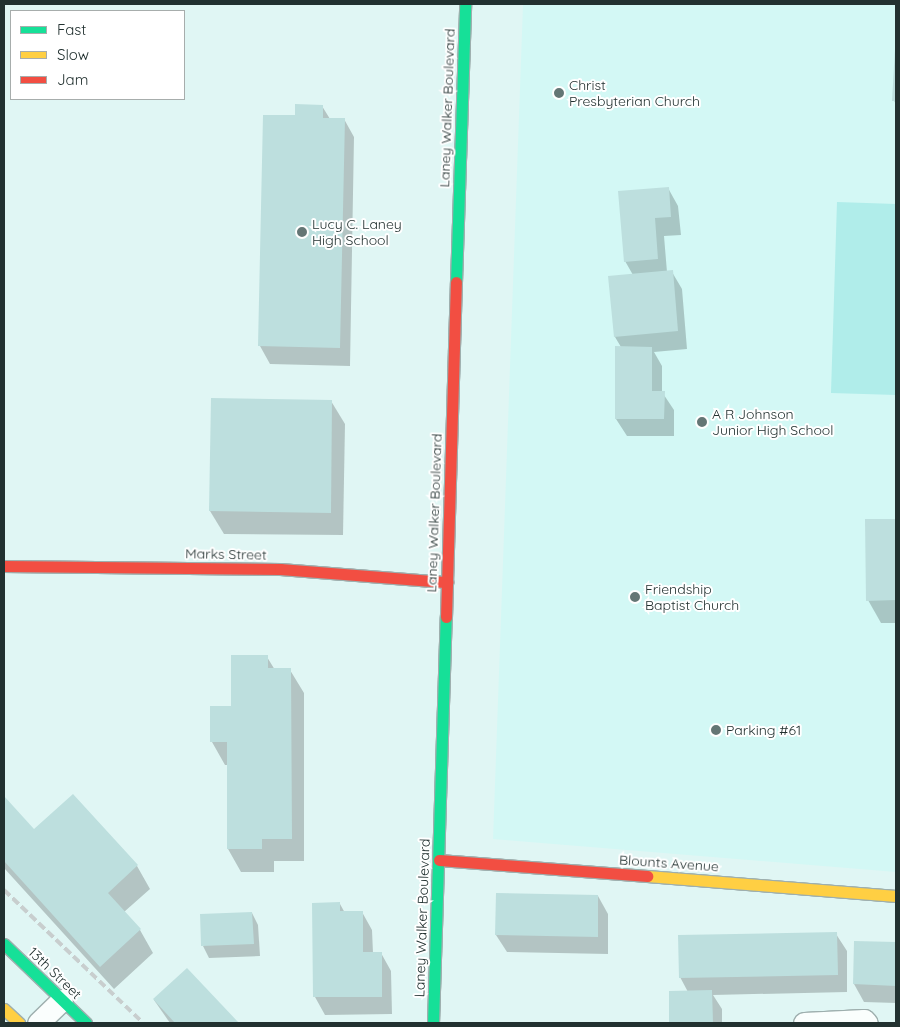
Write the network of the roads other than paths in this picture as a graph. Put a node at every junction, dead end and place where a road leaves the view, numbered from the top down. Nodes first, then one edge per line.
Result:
1 (465, 4) edge
2 (4, 566) edge
3 (447, 582) junction
4 (439, 860) junction
5 (896, 896) edge
6 (4, 944) edge
7 (62, 1000) junction
8 (4, 1009) edge
9 (19, 1023) edge
10 (38, 1023) edge
11 (86, 1023) edge
12 (433, 1023) edge
13 (804, 1023) edge
14 (867, 1023) edge

1 - 3 main road, Laney Walker Boulevard
2 - 3 main road, Marks Street
3 - 4 main road, Laney Walker Boulevard
4 - 5 main road, Blounts Avenue
4 - 12 main road, Laney Walker Boulevard
6 - 7 main road, 13th Street
7 - 10 street
7 - 11 main road, 13th Street
8 - 9 main road
13 - 14 street

